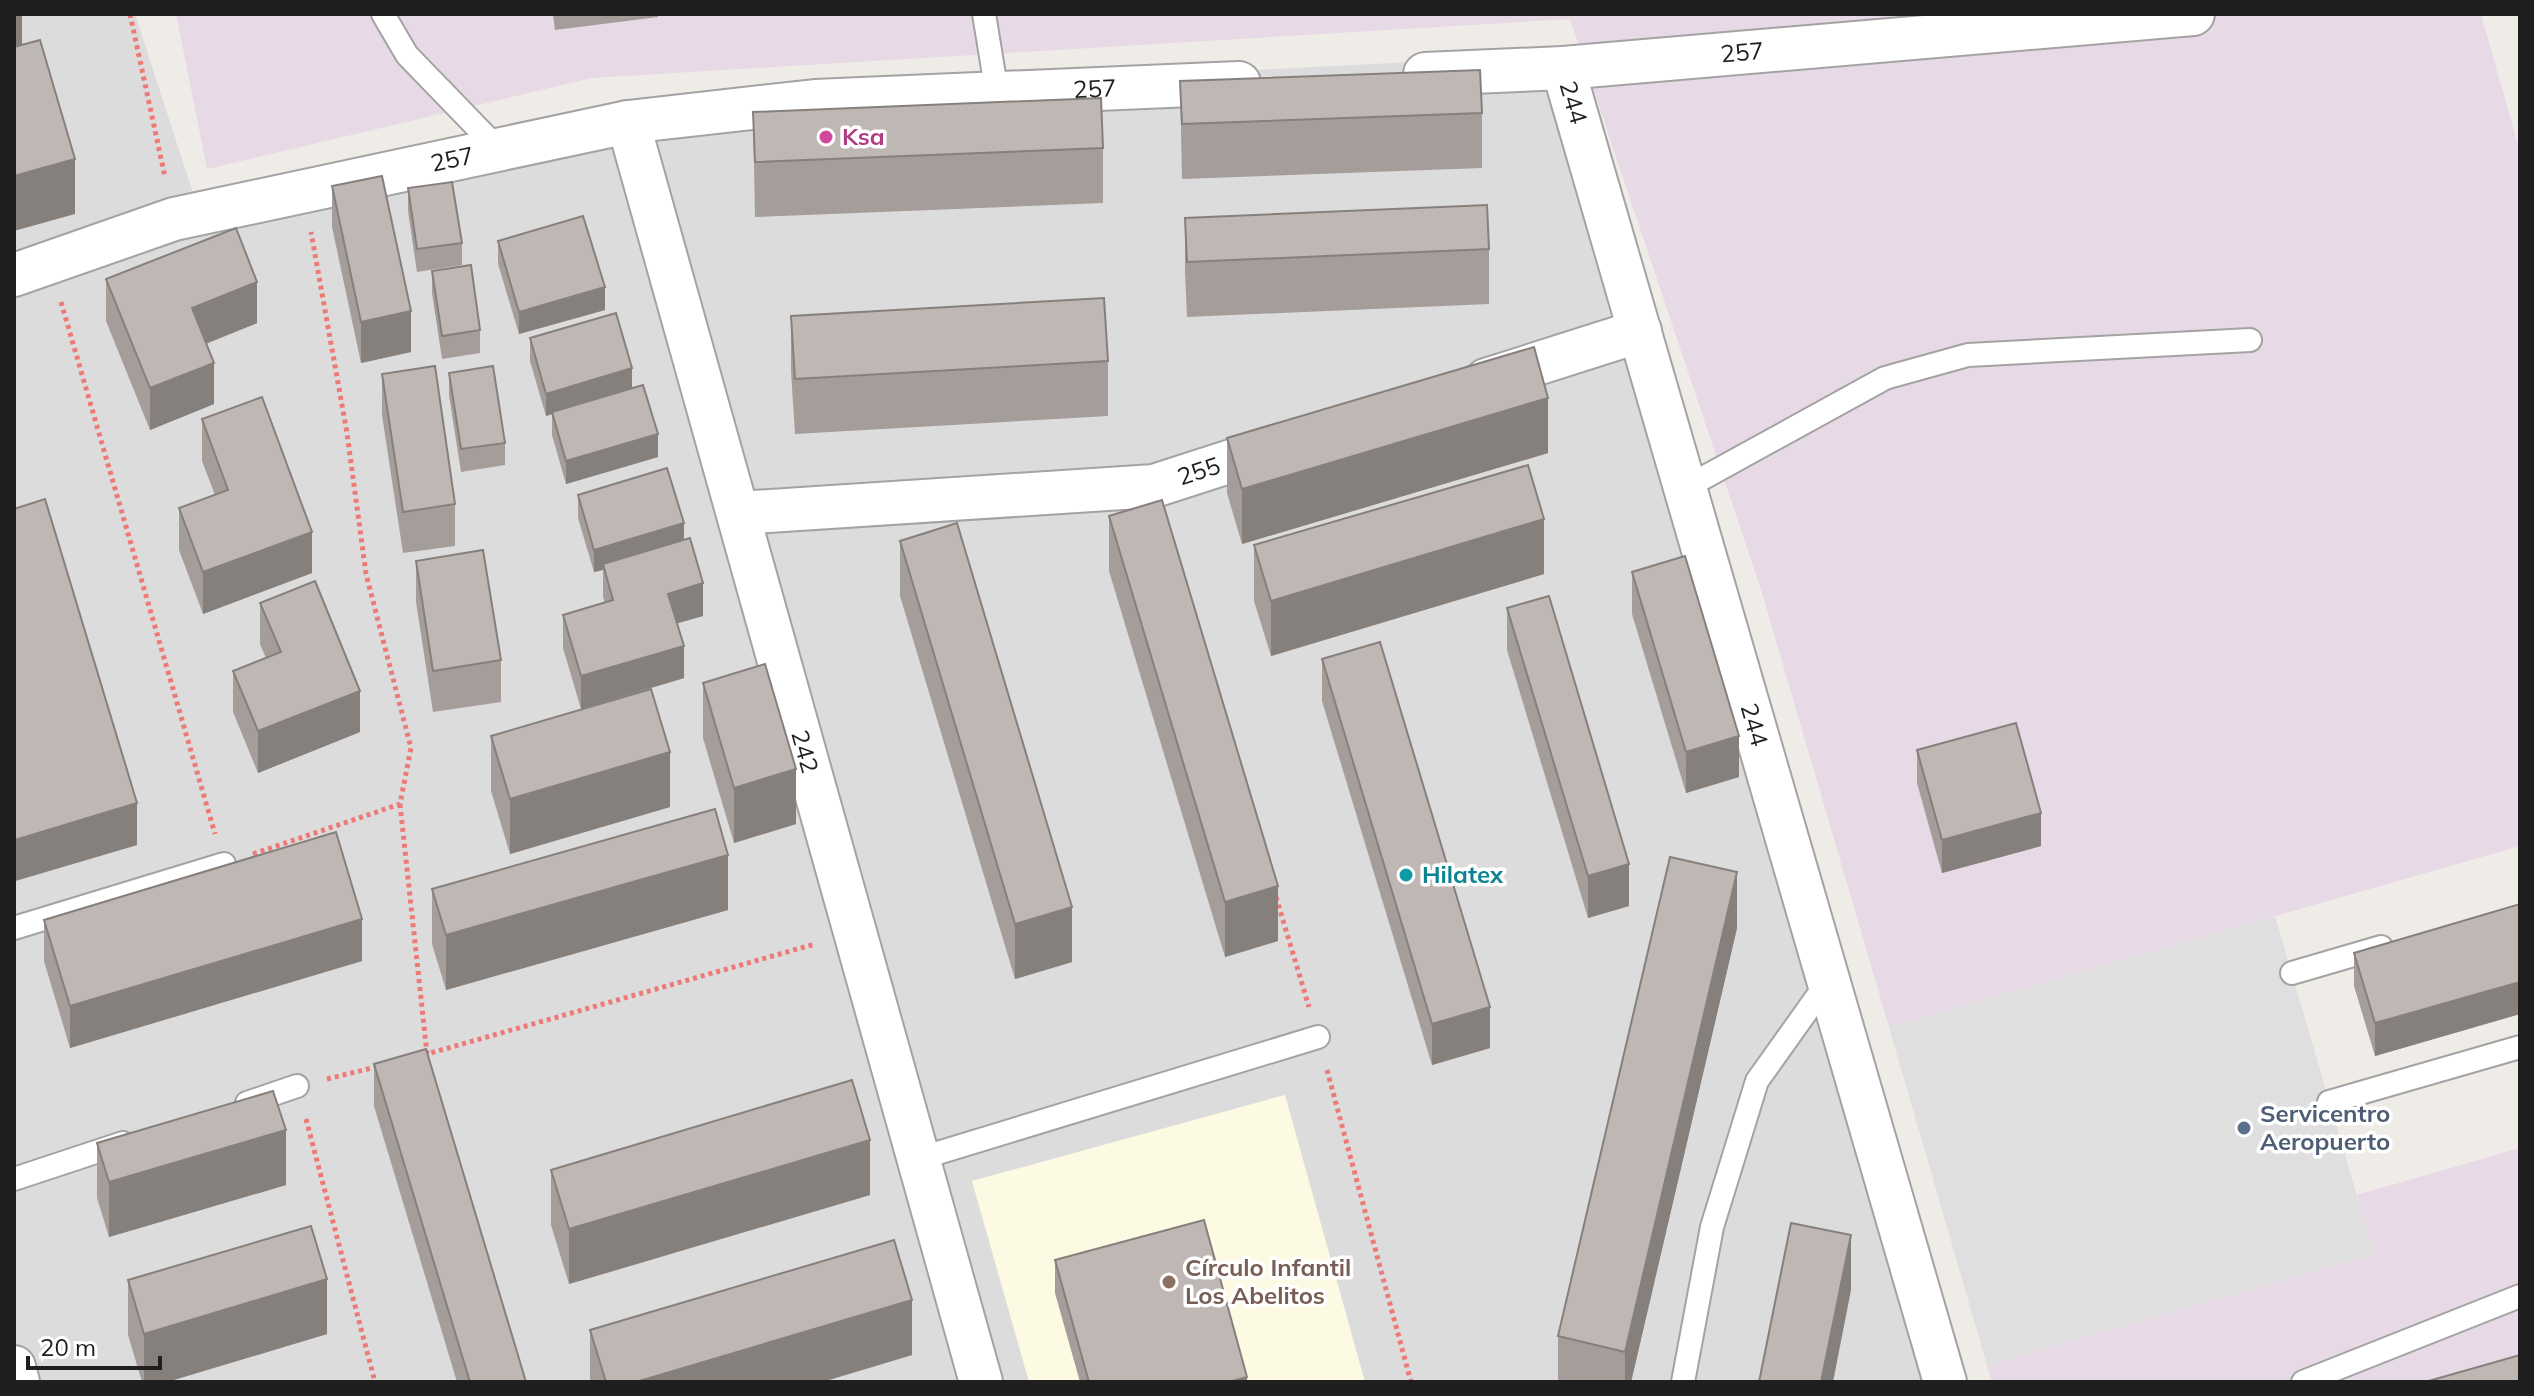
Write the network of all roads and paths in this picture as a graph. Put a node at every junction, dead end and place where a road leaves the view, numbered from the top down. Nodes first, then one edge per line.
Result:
1 (130, 14) edge
2 (383, 14) edge
3 (984, 14) edge
4 (2193, 14) edge
5 (1563, 68) junction
6 (1390, 76) edge
7 (1280, 81) edge
8 (997, 93) junction
9 (628, 122) junction
10 (498, 149) junction
11 (304, 191) junction
12 (174, 219) junction
13 (32, 269) edge
14 (1640, 331) junction
15 (2250, 340) dead end
16 (1458, 389) edge
17 (1321, 433) edge
18 (1685, 488) junction
19 (738, 513) junction
20 (400, 804) junction
21 (224, 864) junction
22 (1272, 884) edge
23 (14, 928) edge
24 (855, 933) junction
25 (2398, 942) edge
26 (2292, 973) dead end
27 (1829, 980) junction
28 (1318, 1037) junction
29 (2520, 1047) edge
30 (427, 1054) junction
31 (413, 1058) edge
32 (384, 1065) edge
33 (297, 1086) junction
34 (2329, 1102) dead end
35 (222, 1111) edge
36 (148, 1135) edge
37 (918, 1159) junction
38 (14, 1179) edge
39 (2520, 1296) edge
40 (14, 1367) edge
41 (18, 1382) edge
42 (375, 1382) edge
43 (981, 1382) edge
44 (1411, 1382) edge
45 (1683, 1382) edge
46 (1945, 1382) edge
47 (2303, 1382) edge

1 - 12 path
2 - 10 lane
3 - 8 lane
4 - 5 street, 257
5 - 6 street, 257
5 - 14 street, 244
7 - 8 street, 257
8 - 9 street, 257
9 - 10 street, 257
9 - 19 street, 242
10 - 11 street, 257
11 - 12 street, 257
11 - 20 path
12 - 13 street, 257
13 - 21 path
14 - 16 street
14 - 18 street, 244
15 - 18 lane
17 - 19 street, 255
18 - 27 street, 244
19 - 24 street, 242
20 - 21 path
20 - 30 path
21 - 23 lane
22 - 28 path
24 - 30 path
24 - 37 street, 242
25 - 26 lane
27 - 45 lane
27 - 46 street, 244
28 - 37 lane
28 - 44 path
29 - 34 lane
30 - 31 path
32 - 33 path
33 - 35 lane
33 - 42 path
36 - 38 lane
37 - 43 street, 242
39 - 47 lane
40 - 41 street

